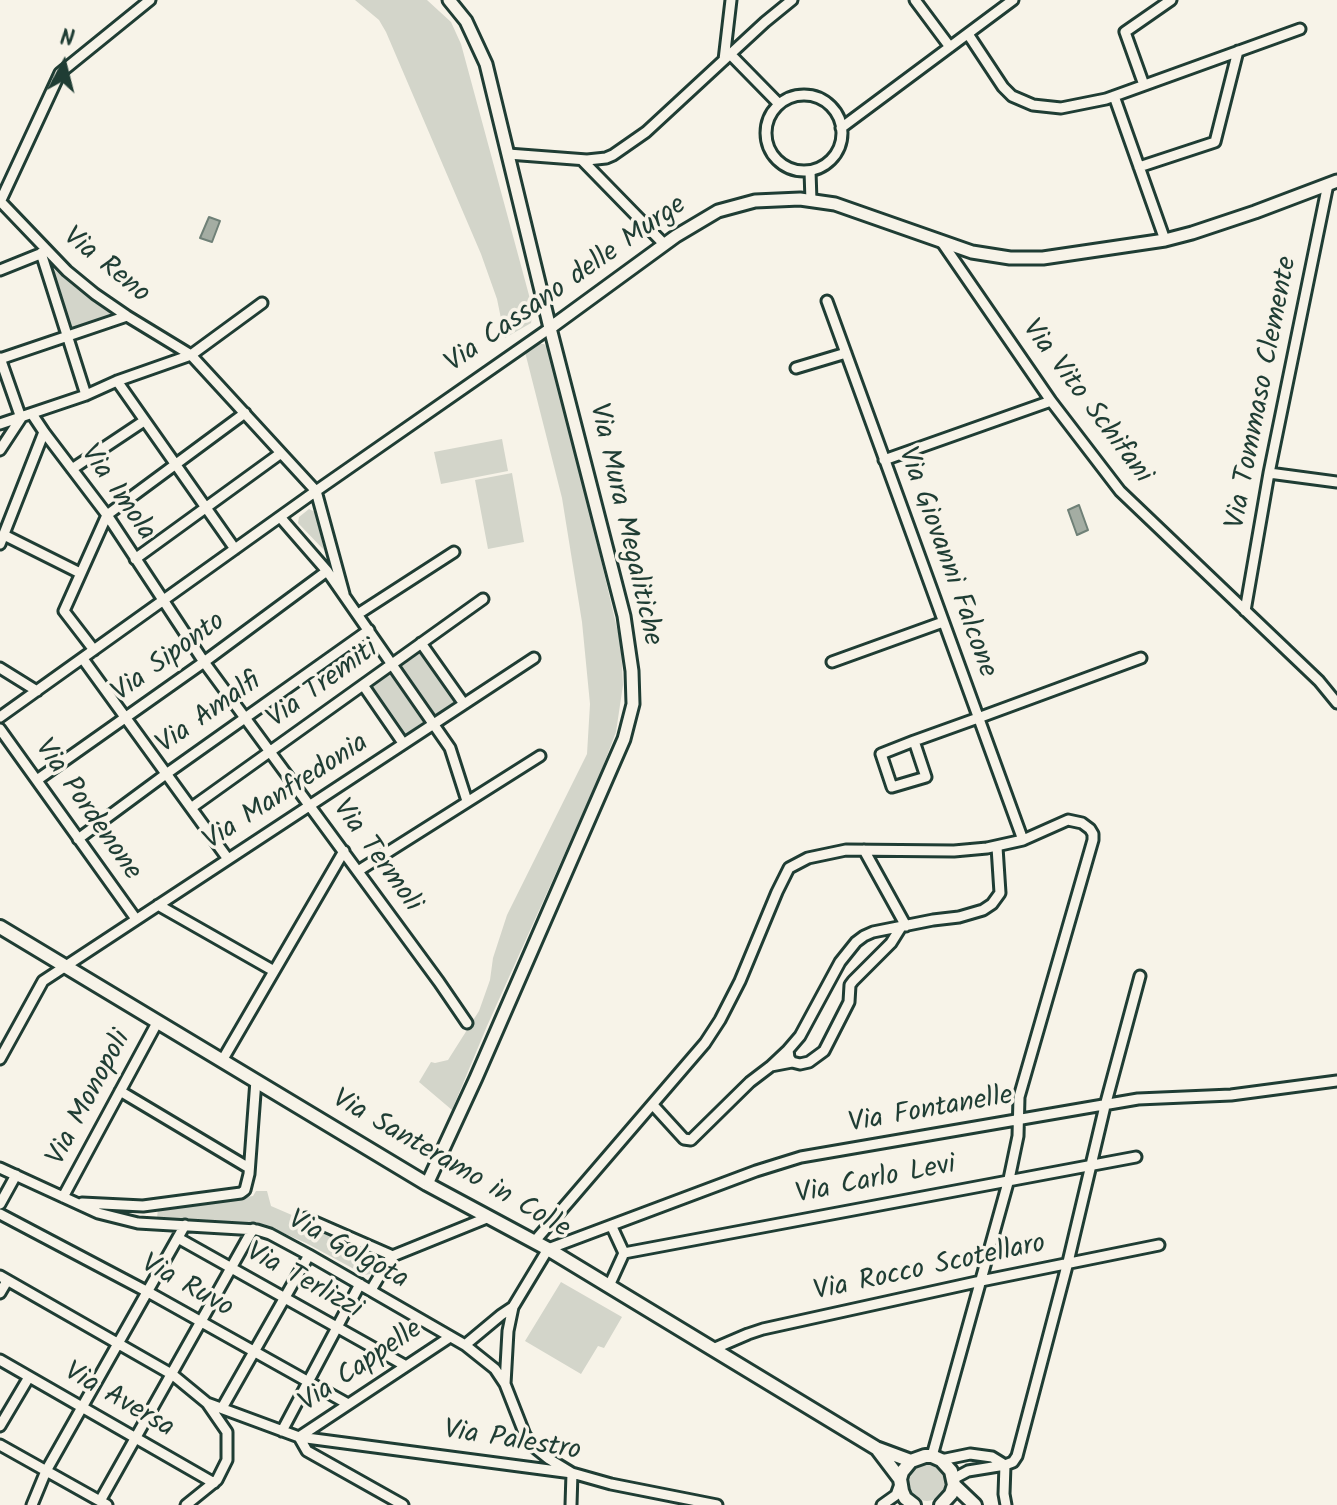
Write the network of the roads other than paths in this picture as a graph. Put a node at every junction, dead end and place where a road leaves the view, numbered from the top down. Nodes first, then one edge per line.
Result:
1 (150, 0) edge
2 (449, 0) edge
3 (731, 0) edge
4 (792, 0) edge
5 (915, 0) edge
6 (1013, 0) edge
7 (1171, 0) edge
8 (1300, 29) dead end
9 (968, 34) junction
10 (950, 47) junction
11 (1238, 51) junction
12 (727, 57) junction
13 (1144, 85) junction
14 (1114, 96) junction
15 (779, 104) junction
16 (841, 128) junction
17 (508, 154) junction
18 (582, 160) junction
19 (1139, 167) junction
20 (810, 171) junction
21 (1332, 183) edge
22 (811, 201) junction
23 (0, 202) edge
24 (1165, 240) junction
25 (941, 241) junction
26 (664, 244) junction
27 (45, 252) junction
28 (0, 270) edge
29 (827, 301) dead end
30 (262, 303) dead end
31 (127, 316) junction
32 (550, 328) junction
33 (69, 335) junction
34 (846, 353) junction
35 (191, 355) junction
36 (0, 359) edge
37 (796, 368) dead end
38 (117, 381) junction
39 (86, 395) junction
40 (1051, 401) junction
41 (245, 413) junction
42 (32, 414) junction
43 (21, 418) junction
44 (144, 421) junction
45 (0, 424) edge
46 (44, 432) junction
47 (0, 450) edge
48 (281, 453) junction
49 (884, 460) junction
50 (175, 464) junction
51 (72, 469) junction
52 (1269, 473) junction
53 (1337, 482) edge
54 (316, 491) junction
55 (205, 507) junction
56 (107, 515) junction
57 (280, 517) junction
58 (2, 539) edge
59 (235, 549) junction
60 (454, 552) dead end
61 (135, 559) junction
62 (327, 571) junction
63 (80, 573) junction
64 (344, 594) junction
65 (483, 599) dead end
66 (163, 600) junction
67 (1245, 611) junction
68 (358, 614) junction
69 (943, 622) junction
70 (369, 630) junction
71 (421, 643) junction
72 (94, 650) junction
73 (534, 658) dead end
74 (1141, 658) dead end
75 (83, 659) junction
76 (204, 662) junction
77 (832, 662) dead end
78 (392, 663) junction
79 (0, 668) edge
80 (363, 685) junction
81 (37, 691) junction
82 (1337, 703) edge
83 (464, 704) junction
84 (0, 717) edge
85 (127, 718) junction
86 (245, 718) junction
87 (978, 718) junction
88 (433, 724) junction
89 (0, 729) edge
90 (914, 741) junction
91 (403, 743) junction
92 (271, 752) junction
93 (540, 756) dead end
94 (166, 774) junction
95 (37, 780) junction
96 (467, 801) junction
97 (310, 805) junction
98 (191, 808) junction
99 (78, 839) junction
100 (1023, 840) junction
101 (997, 847) junction
102 (864, 850) junction
103 (344, 851) junction
104 (228, 859) junction
105 (358, 871) junction
106 (158, 905) junction
107 (136, 919) junction
108 (903, 926) junction
109 (0, 927) edge
110 (64, 966) junction
111 (274, 971) junction
112 (1140, 976) dead end
113 (158, 1021) junction
114 (467, 1023) dead end
115 (788, 1050) junction
116 (0, 1058) edge
117 (223, 1059) junction
118 (792, 1062) junction
119 (771, 1066) junction
120 (256, 1080) junction
121 (1337, 1081) edge
122 (120, 1091) junction
123 (653, 1105) junction
124 (1105, 1106) junction
125 (1020, 1118) junction
126 (1136, 1157) dead end
127 (1090, 1166) junction
128 (0, 1168) edge
129 (249, 1168) junction
130 (16, 1175) junction
131 (1009, 1179) junction
132 (427, 1184) junction
133 (63, 1197) junction
134 (75, 1203) junction
135 (0, 1204) edge
136 (0, 1214) edge
137 (489, 1217) junction
138 (306, 1218) dead end
139 (185, 1225) junction
140 (612, 1227) junction
141 (253, 1229) junction
142 (178, 1238) junction
143 (534, 1242) junction
144 (1159, 1245) dead end
145 (548, 1249) junction
146 (624, 1253) junction
147 (309, 1255) junction
148 (393, 1256) junction
149 (1068, 1262) junction
150 (232, 1268) junction
151 (4, 1278) edge
152 (981, 1281) junction
153 (360, 1284) junction
154 (609, 1286) junction
155 (371, 1290) junction
156 (148, 1292) junction
157 (0, 1293) edge
158 (285, 1298) junction
159 (513, 1307) junction
160 (202, 1322) junction
161 (337, 1327) junction
162 (450, 1337) junction
163 (119, 1343) junction
164 (465, 1345) junction
165 (713, 1349) junction
166 (254, 1352) junction
167 (0, 1360) edge
168 (406, 1366) junction
169 (173, 1375) junction
170 (29, 1377) junction
171 (308, 1381) junction
172 (505, 1384) junction
173 (348, 1404) junction
174 (82, 1407) junction
175 (218, 1410) junction
176 (0, 1426) edge
177 (282, 1431) junction
178 (299, 1437) junction
179 (137, 1438) junction
180 (0, 1445) edge
181 (876, 1448) junction
182 (937, 1458) junction
183 (911, 1461) junction
184 (1005, 1465) junction
185 (46, 1471) junction
186 (572, 1473) junction
187 (900, 1481) junction
188 (954, 1482) junction
189 (214, 1483) junction
190 (104, 1503) edge
191 (32, 1505) edge
192 (186, 1505) edge
193 (403, 1505) edge
194 (571, 1505) edge
195 (717, 1505) edge
196 (882, 1505) edge
197 (914, 1505) edge
198 (941, 1505) edge
199 (975, 1505) edge
200 (1006, 1505) edge

1 - 23 street
2 - 17 street, Via Mura Megalitiche
3 - 12 street
4 - 12 street
5 - 10 street
6 - 9 street
7 - 13 street
8 - 11 street
9 - 10 street
9 - 14 street
10 - 16 street
11 - 13 street
11 - 19 street
12 - 15 street
12 - 18 street
13 - 14 street
14 - 19 street
15 - 16 street
15 - 20 street
16 - 20 street
17 - 18 street
17 - 32 street, Via Mura Megalitiche
18 - 26 street
19 - 24 street
20 - 22 street
21 - 24 street, Via Cassano delle Murge
21 - 52 street, Via Tommaso Clemente
22 - 25 street, Via Cassano delle Murge
22 - 26 street, Via Cassano delle Murge
23 - 27 street, Via Reno
24 - 25 street, Via Cassano delle Murge
25 - 40 street, Via Vito Schifani
26 - 32 street, Via Cassano delle Murge
27 - 28 street
27 - 31 street, Via Reno
27 - 33 street
29 - 34 street, Via Giovanni Falcone
30 - 35 street
31 - 33 street
31 - 35 street, Via Reno
32 - 54 street, Via Cassano delle Murge
32 - 132 street, Via Mura Megalitiche
33 - 36 street
33 - 39 street
34 - 37 street
34 - 49 street, Via Giovanni Falcone
35 - 38 street
35 - 41 street, Via Reno
36 - 43 street
38 - 39 street
38 - 44 street
39 - 42 street
40 - 49 street
40 - 67 street, Via Vito Schifani
41 - 48 street, Via Reno
41 - 50 street
42 - 43 street
42 - 46 street, Via Imola
43 - 45 street
43 - 47 street
44 - 50 street
44 - 51 street
46 - 51 street, Via Imola
46 - 58 street
48 - 54 street, Via Reno
48 - 55 street
49 - 69 street, Via Giovanni Falcone
50 - 55 street
50 - 56 street
51 - 56 street, Via Imola
52 - 53 street
52 - 67 street, Via Tommaso Clemente
54 - 57 street, Via Cassano delle Murge
54 - 64 street
55 - 59 street
55 - 61 street
56 - 61 street, Via Imola
56 - 63 street
57 - 59 street, Via Cassano delle Murge
57 - 62 street
58 - 63 street
59 - 66 street, Via Cassano delle Murge
60 - 68 street
61 - 66 street, Via Imola
62 - 64 street
62 - 76 street, Via Siponto
63 - 72 street
64 - 68 street
65 - 71 street, Via Tremiti
66 - 72 street, Via Cassano delle Murge
66 - 76 street, Via Termoli
67 - 82 street, Via Vito Schifani
68 - 70 street
69 - 77 street
69 - 87 street, Via Giovanni Falcone
70 - 78 street
70 - 86 street, Via Amalfi
71 - 78 street, Via Tremiti
71 - 83 street
72 - 75 street, Via Cassano delle Murge
73 - 83 street, Via Manfredonia
74 - 87 street
75 - 81 street, Via Cassano delle Murge
75 - 85 street
76 - 85 street, Via Siponto
76 - 86 street, Via Termoli
78 - 80 street, Via Tremiti
78 - 88 street
79 - 81 street
80 - 91 street
80 - 92 street, Via Tremiti
81 - 84 street, Via Cassano delle Murge
83 - 88 street, Via Manfredonia
85 - 94 street
85 - 95 street, Via Siponto
86 - 92 street, Via Termoli
86 - 94 street, Via Amalfi
87 - 90 street
87 - 100 street, Via Giovanni Falcone
88 - 91 street, Via Manfredonia
88 - 96 street
89 - 95 street, Via Pordenone
90 - 90 street
91 - 97 street, Via Manfredonia
92 - 97 street, Via Termoli
92 - 98 street, Via Tremiti
93 - 96 street
94 - 98 street
94 - 99 street, Via Amalfi
95 - 99 street, Via Pordenone
96 - 105 street
97 - 103 street, Via Termoli
97 - 104 street, Via Manfredonia
98 - 104 street
99 - 107 street, Via Pordenone
100 - 101 street
100 - 125 street
101 - 102 street
101 - 108 street
102 - 108 street
102 - 123 street
103 - 105 street, Via Termoli
103 - 111 street
104 - 106 street, Via Manfredonia
105 - 114 street, Via Termoli
106 - 107 street, Via Manfredonia
106 - 111 street
107 - 110 street, Via Manfredonia
108 - 115 street
108 - 118 street
109 - 110 main road, Via Santeramo in Colle
110 - 113 main road, Via Santeramo in Colle
110 - 116 street, Via Manfredonia
111 - 117 street
112 - 124 street
113 - 117 main road, Via Santeramo in Colle
113 - 122 street, Via Monopoli
115 - 118 street
115 - 119 street
117 - 120 main road, Via Santeramo in Colle
118 - 119 street
119 - 123 street
120 - 129 street
120 - 132 main road, Via Santeramo in Colle
121 - 124 street, Via Fontanelle
122 - 129 street
122 - 133 street, Via Monopoli
123 - 143 street
124 - 125 street, Via Fontanelle
124 - 127 street
125 - 131 street
125 - 140 street, Via Fontanelle
126 - 127 street, Via Carlo Levi
127 - 131 street, Via Carlo Levi
127 - 149 street
128 - 130 street, Via Golgota
129 - 134 street, Via Golgota
130 - 133 street, Via Golgota
130 - 135 street
131 - 146 street, Via Carlo Levi
131 - 152 street
132 - 137 main road, Via Santeramo in Colle
133 - 134 street, Via Golgota
134 - 139 street, Via Golgota
136 - 156 street, Via Ruvo
137 - 143 main road, Via Santeramo in Colle
137 - 148 street
138 - 148 street
139 - 141 street, Via Golgota
139 - 142 street
140 - 145 street, Via Fontanelle
140 - 146 street
141 - 147 street, Via Golgota
141 - 150 street
142 - 150 street, Via Terlizzi
142 - 156 street
143 - 145 main road, Via Santeramo in Colle
144 - 149 street, Via Rocco Scotellaro
145 - 154 main road, Via Santeramo in Colle
145 - 159 street
146 - 154 street
147 - 153 street, Via Golgota
147 - 158 street
148 - 155 street
149 - 152 street, Via Rocco Scotellaro
149 - 184 street
150 - 158 street, Via Terlizzi
150 - 160 street
151 - 157 street
151 - 163 street
152 - 165 street, Via Rocco Scotellaro
152 - 182 street
153 - 155 street, Via Golgota
153 - 161 street
154 - 165 main road, Via Santeramo in Colle
155 - 162 street, Via Golgota
156 - 160 street, Via Ruvo
156 - 163 street
158 - 161 street, Via Terlizzi
158 - 166 street
159 - 164 street
159 - 172 street
160 - 166 street, Via Ruvo
160 - 169 street
161 - 168 street, Via Terlizzi
161 - 171 street
162 - 164 street, Via Golgota
162 - 168 street, Via Cappelle
163 - 169 street
163 - 174 street
164 - 172 street, Via Golgota
165 - 181 main road, Via Santeramo in Colle
166 - 171 street, Via Ruvo
166 - 175 street
167 - 170 street, Via Aversa
168 - 173 street, Via Cappelle
169 - 175 street
169 - 179 street
170 - 174 street, Via Aversa
170 - 176 street
171 - 173 street, Via Ruvo
171 - 177 street
172 - 186 street
173 - 178 street, Via Cappelle
174 - 179 street, Via Aversa
174 - 185 street
175 - 177 street
175 - 189 street
177 - 178 street
178 - 186 street, Via Palestro
178 - 193 street
179 - 189 street, Via Aversa
179 - 190 street
180 - 185 street
181 - 183 main road
181 - 187 main road
182 - 183 main road
182 - 184 street
182 - 188 main road
183 - 187 main road
184 - 188 street
184 - 200 street
185 - 190 street
185 - 191 street
186 - 194 street
186 - 195 street, Via Palestro
187 - 196 street
187 - 197 main road
188 - 198 main road
188 - 199 main road
189 - 192 street

